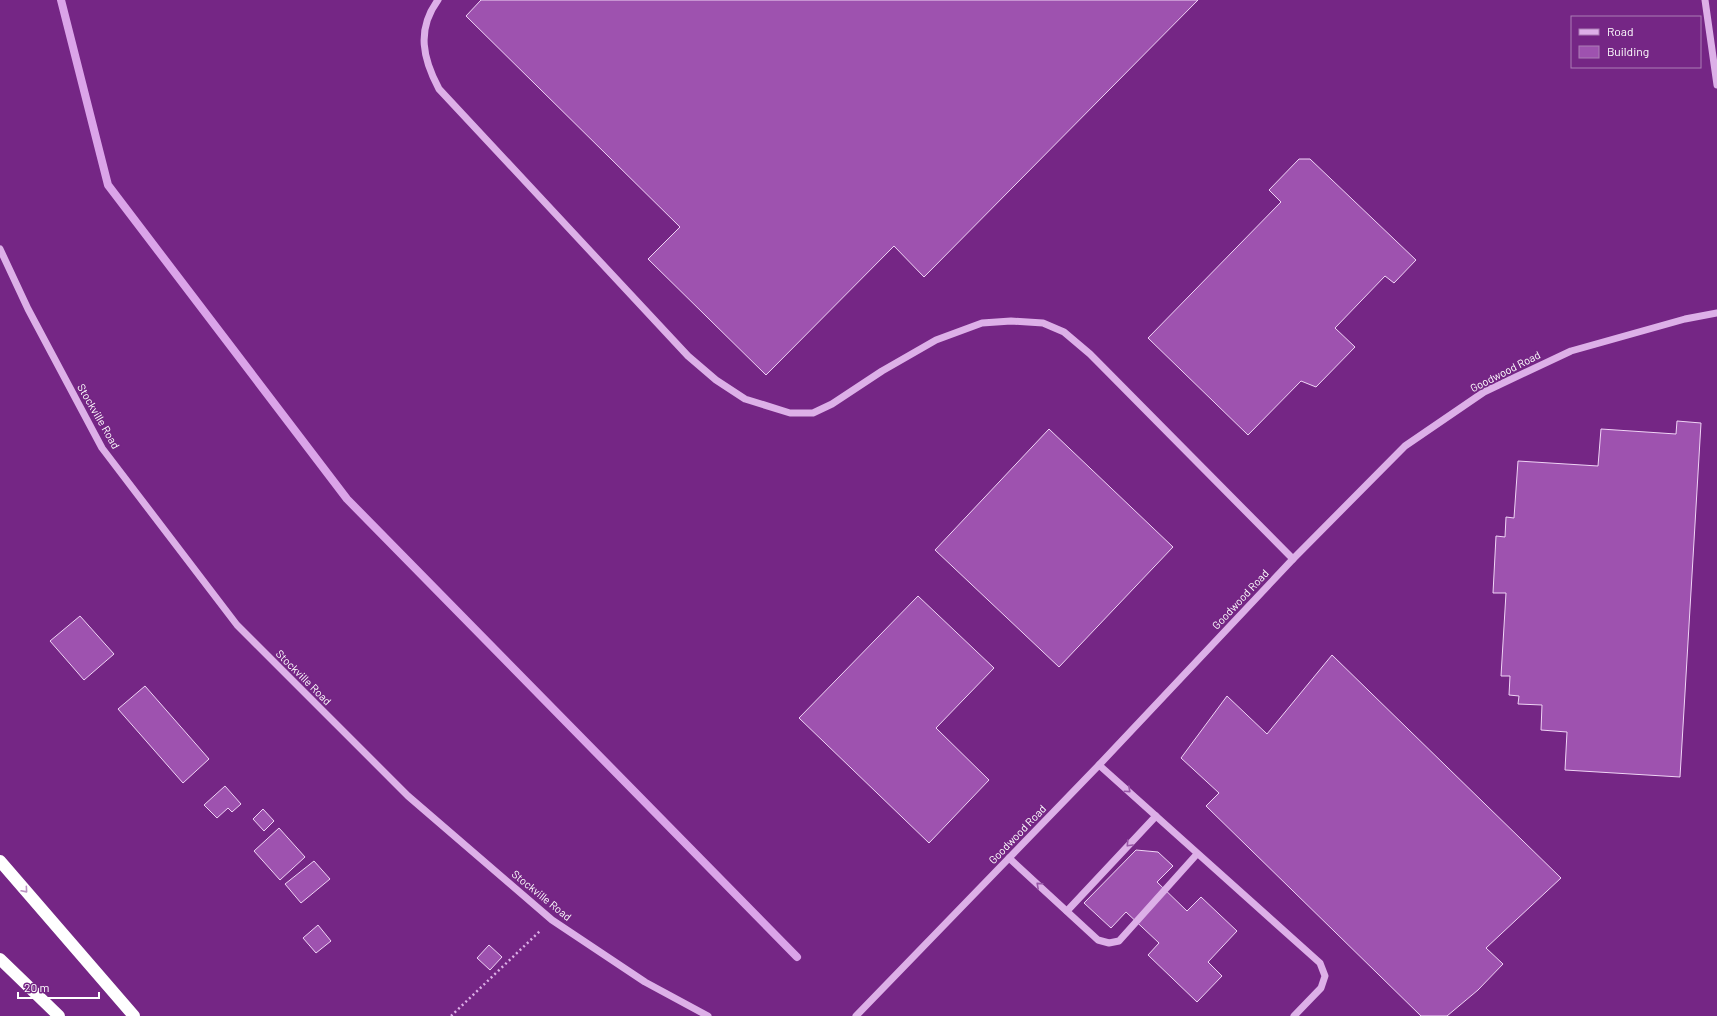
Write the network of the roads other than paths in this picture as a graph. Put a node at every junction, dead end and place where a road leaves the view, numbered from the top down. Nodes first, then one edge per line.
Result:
1 (438, 0) edge
2 (1705, 0) edge
3 (1717, 85) edge
4 (0, 249) edge
5 (1717, 313) edge
6 (1293, 559) junction
7 (1099, 765) junction
8 (1156, 816) junction
9 (1197, 854) junction
10 (1009, 858) junction
11 (0, 861) edge
12 (1068, 911) junction
13 (0, 959) edge
14 (59, 1016) edge
15 (134, 1016) edge
16 (708, 1016) edge
17 (856, 1016) edge
18 (1294, 1016) edge

1 - 6 street
2 - 3 street
4 - 16 street, Stockville Road
5 - 6 street, Goodwood Road
6 - 7 street, Goodwood Road
7 -> 8 street
7 - 10 street, Goodwood Road
8 - 9 street
8 -> 12 street
9 - 12 street
9 - 18 street
12 -> 10 street
10 - 17 street, Goodwood Road
11 -> 15 highway
13 - 14 highway

